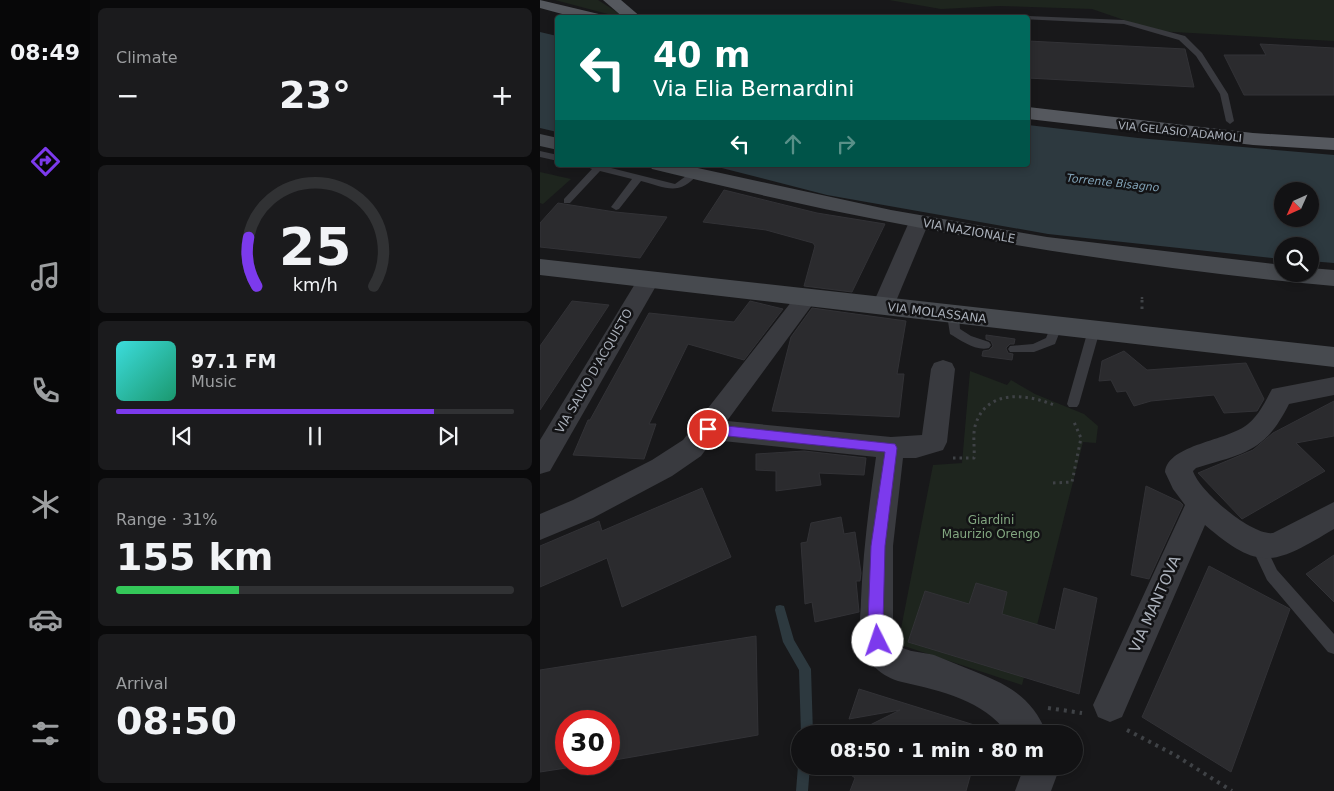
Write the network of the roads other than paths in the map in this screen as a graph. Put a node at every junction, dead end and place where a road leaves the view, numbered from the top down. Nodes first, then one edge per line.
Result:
1 (611, 0) edge
2 (540, 3) edge
3 (585, 15) edge
4 (631, 15) edge
5 (540, 17) edge
6 (1030, 18) edge
7 (555, 21) edge
8 (1030, 99) edge
9 (1030, 113) edge
10 (1230, 121) junction
11 (1334, 130) edge
12 (540, 140) edge
13 (555, 143) edge
14 (1334, 144) edge
15 (540, 154) edge
16 (555, 157) edge
17 (595, 167) edge
18 (667, 167) edge
19 (598, 168) junction
20 (693, 174) junction
21 (638, 178) junction
22 (567, 201) dead end
23 (616, 207) dead end
24 (919, 222) junction
25 (540, 267) edge
26 (1274, 272) edge
27 (1319, 277) edge
28 (1334, 278) edge
29 (649, 279) junction
30 (807, 297) junction
31 (883, 306) junction
32 (953, 315) junction
33 (1056, 326) junction
34 (1094, 330) junction
35 (985, 345) dead end
36 (1014, 349) dead end
37 (1334, 357) edge
38 (943, 369) dead end
39 (1334, 386) edge
40 (1073, 404) dead end
41 (708, 429) junction
42 (891, 448) junction
43 (540, 463) edge
44 (1200, 503) junction
45 (1334, 514) edge
46 (540, 527) edge
47 (1258, 546) junction
48 (1334, 646) edge
49 (1110, 705) dead end
50 (1023, 725) edge
51 (1039, 775) edge
52 (1033, 791) edge

1 - 4 main road
2 - 3 main road
5 - 7 main road
6 - 10 lane
8 - 10 main road, VIA GELASIO ADAMOLI
9 - 14 main road, VIA GELASIO ADAMOLI
10 - 11 main road, VIA GELASIO ADAMOLI
12 - 13 main road
15 - 16 lane
17 - 19 lane
18 - 20 main road, VIA NAZIONALE
19 - 21 lane
19 - 22 lane
20 - 21 lane
20 - 24 main road, VIA NAZIONALE
21 - 23 lane
24 - 26 main road, VIA NAZIONALE
24 - 31 street
25 - 29 main road, VIA MOLASSANA
27 - 28 main road
29 - 30 main road, VIA MOLASSANA
29 - 43 street, VIA SALVO D'ACQUISTO
30 - 31 main road, VIA MOLASSANA
30 - 41 street
31 - 32 main road, VIA MOLASSANA
32 - 33 main road, VIA MOLASSANA
32 - 35 lane
33 - 34 main road, VIA MOLASSANA
33 - 36 lane
34 - 37 main road, VIA MOLASSANA
34 - 40 lane
38 - 42 street
39 - 44 street
41 - 42 street
41 - 46 street
42 - 50 street
44 - 47 street
44 - 49 street, VIA MANTOVA
45 - 47 street
47 - 48 lane
51 - 52 street

